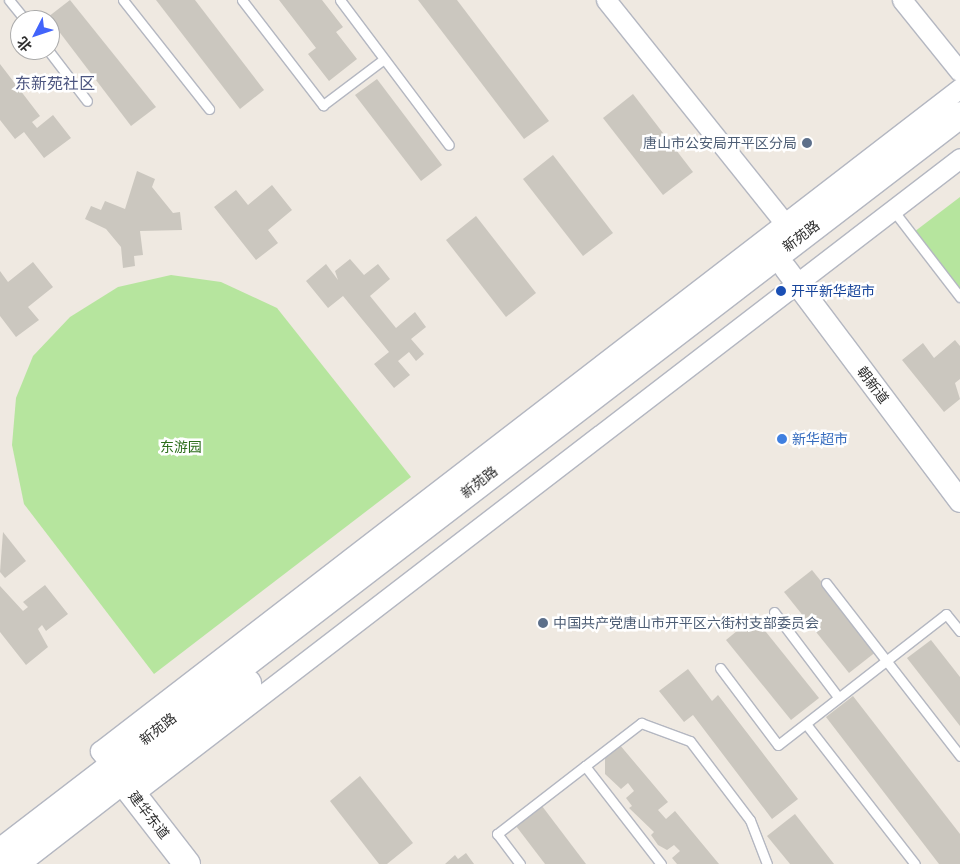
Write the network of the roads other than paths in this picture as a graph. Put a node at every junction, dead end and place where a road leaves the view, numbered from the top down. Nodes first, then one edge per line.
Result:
1 (9, 0) edge
2 (123, 0) edge
3 (242, 0) edge
4 (340, 0) edge
5 (606, 0) edge
6 (902, 0) edge
7 (17, 10) edge
8 (384, 59) junction
9 (56, 60) edge
10 (960, 72) edge
11 (960, 88) edge
12 (87, 101) dead end
13 (209, 109) dead end
14 (960, 115) edge
15 (960, 136) edge
16 (449, 145) dead end
17 (960, 158) edge
18 (893, 210) junction
19 (791, 231) junction
20 (792, 276) junction
21 (960, 297) edge
22 (960, 501) edge
23 (826, 583) dead end
24 (774, 612) dead end
25 (960, 631) edge
26 (885, 662) junction
27 (720, 668) dead end
28 (838, 697) junction
29 (806, 724) junction
30 (960, 756) edge
31 (585, 766) junction
32 (122, 780) junction
33 (0, 852) edge
34 (15, 864) edge
35 (187, 864) edge
36 (520, 864) edge
37 (661, 864) edge
38 (766, 864) edge
39 (914, 864) edge

1 - 7 lane
2 - 13 lane
3 - 8 lane
4 - 8 lane
5 - 19 street
6 - 10 street
8 - 16 lane
9 - 12 lane
11 - 19 street
14 - 19 main road, 新苑路
15 - 20 main road, 新苑路
17 - 18 street
18 - 20 street
18 - 21 lane
19 - 32 main road, 新苑路
20 - 22 street, 朝新道
20 - 32 main road, 新苑路
23 - 26 lane
24 - 28 lane
25 - 26 lane
26 - 28 lane
26 - 30 lane
27 - 29 lane
28 - 29 lane
29 - 39 lane
31 - 36 lane
31 - 37 lane
31 - 38 lane
32 - 33 main road, 新苑路
32 - 34 main road, 新苑路
32 - 35 main road, 建华东道

